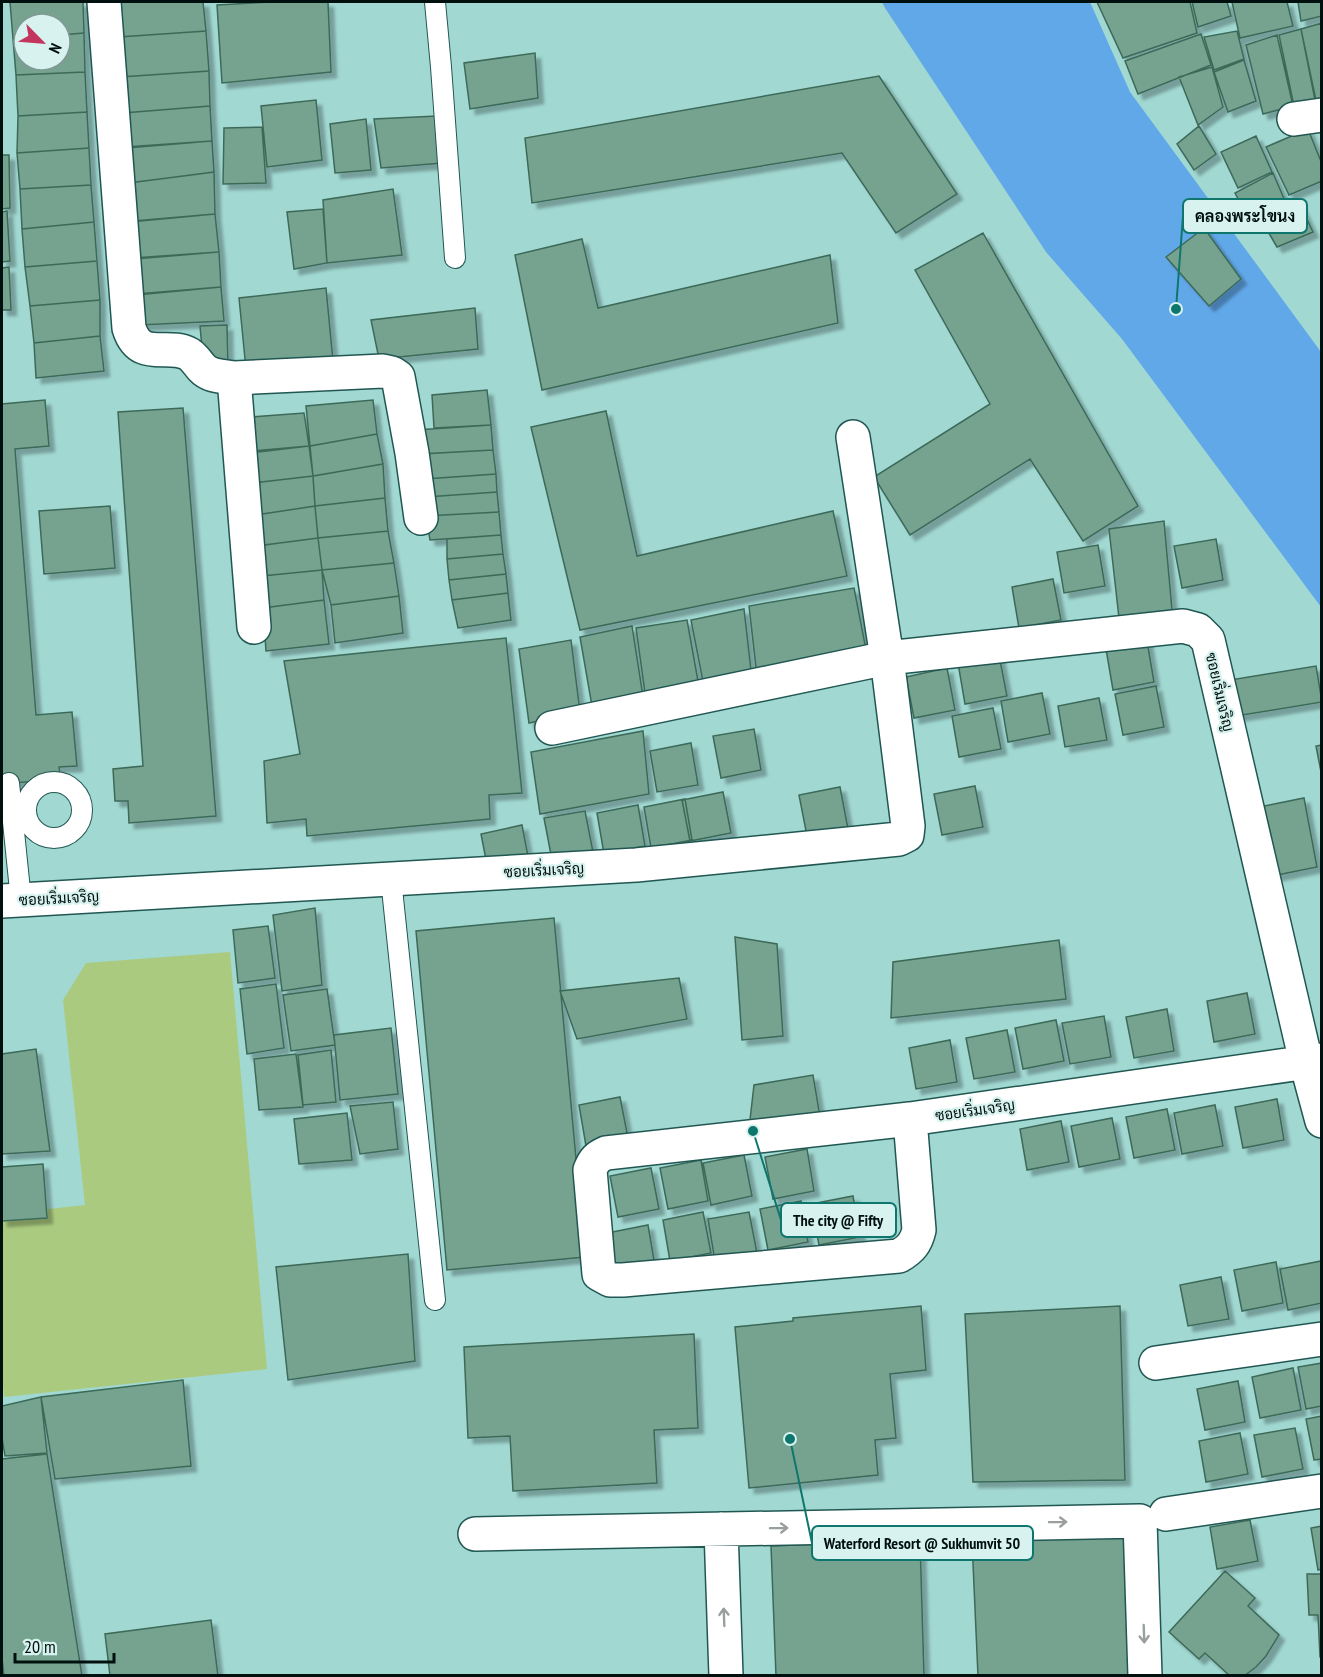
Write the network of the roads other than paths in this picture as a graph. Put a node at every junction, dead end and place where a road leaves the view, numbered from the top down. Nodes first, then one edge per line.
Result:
1 (104, 2) edge
2 (435, 2) edge
3 (455, 258) dead end
4 (234, 378) junction
5 (853, 437) dead end
6 (421, 518) dead end
7 (254, 627) dead end
8 (887, 658) junction
9 (552, 728) dead end
10 (9, 783) dead end
11 (391, 879) junction
12 (11, 900) edge
13 (1314, 1061) edge
14 (910, 1119) junction
15 (1322, 1121) edge
16 (435, 1300) dead end
17 (1322, 1339) edge
18 (1156, 1363) dead end
19 (1322, 1491) edge
20 (1166, 1514) dead end
21 (721, 1529) junction
22 (475, 1534) dead end
23 (726, 1676) edge
24 (1145, 1676) edge

1 - 4 street
2 - 3 lane
4 - 6 street
4 - 7 street
5 - 8 street
8 - 9 street, ซอยเริ่มเจริญ
8 - 11 street, ซอยเริ่มเจริญ
8 - 13 street, ซอยเริ่มเจริญ
10 - 12 lane
11 - 12 street, ซอยเริ่มเจริญ
11 - 16 lane
13 - 14 street, ซอยเริ่มเจริญ
13 - 15 street, ซอยเริ่มเจริญ
14 - 14 street, ซอยเริ่มเจริญ
17 - 18 street
19 - 20 street
21 - 22 street
23 -> 21 street
21 -> 24 street

